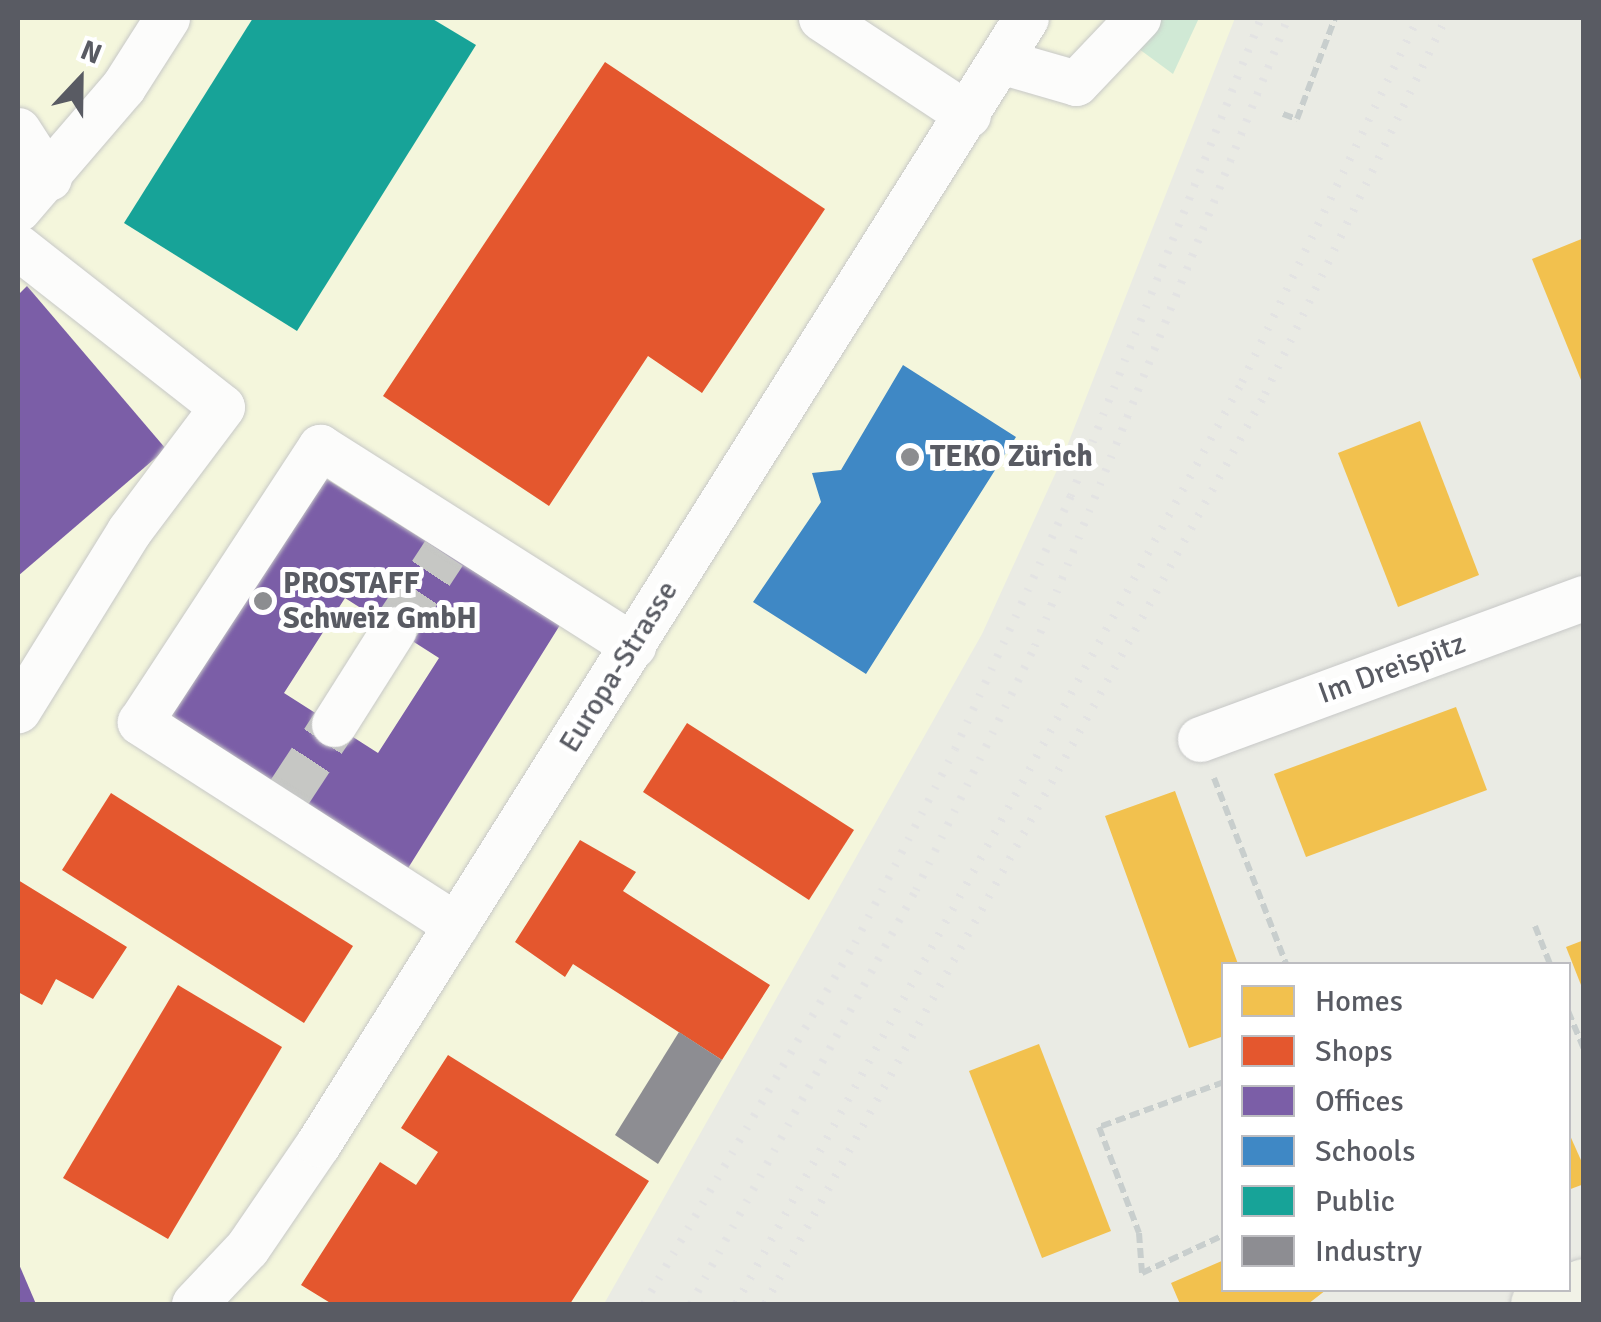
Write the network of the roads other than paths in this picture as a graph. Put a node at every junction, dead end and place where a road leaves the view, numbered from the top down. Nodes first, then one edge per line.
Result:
1 (167, 18) edge
2 (821, 18) edge
3 (1026, 18) edge
4 (1138, 18) edge
5 (1000, 61) junction
6 (968, 115) junction
7 (18, 130) edge
8 (49, 178) junction
9 (18, 209) edge
10 (18, 247) edge
11 (1584, 598) edge
12 (394, 629) tunnel mouth
13 (632, 646) junction
14 (18, 710) edge
15 (334, 724) tunnel mouth
16 (1200, 739) road end
17 (456, 925) junction
18 (1569, 1292) edge
19 (194, 1304) edge
20 (1538, 1304) edge

1 - 8 street
2 - 6 street
3 - 5 street, Europa-Strasse
4 - 5 street
5 - 6 street, Europa-Strasse
6 - 13 street, Europa-Strasse
7 - 8 street
8 - 9 street
10 - 14 street
11 - 16 street, Im Dreispitz
12 - 15 street
13 - 17 street, Europa-Strasse
13 - 17 street
17 - 19 street, Europa-Strasse
18 - 20 main road

